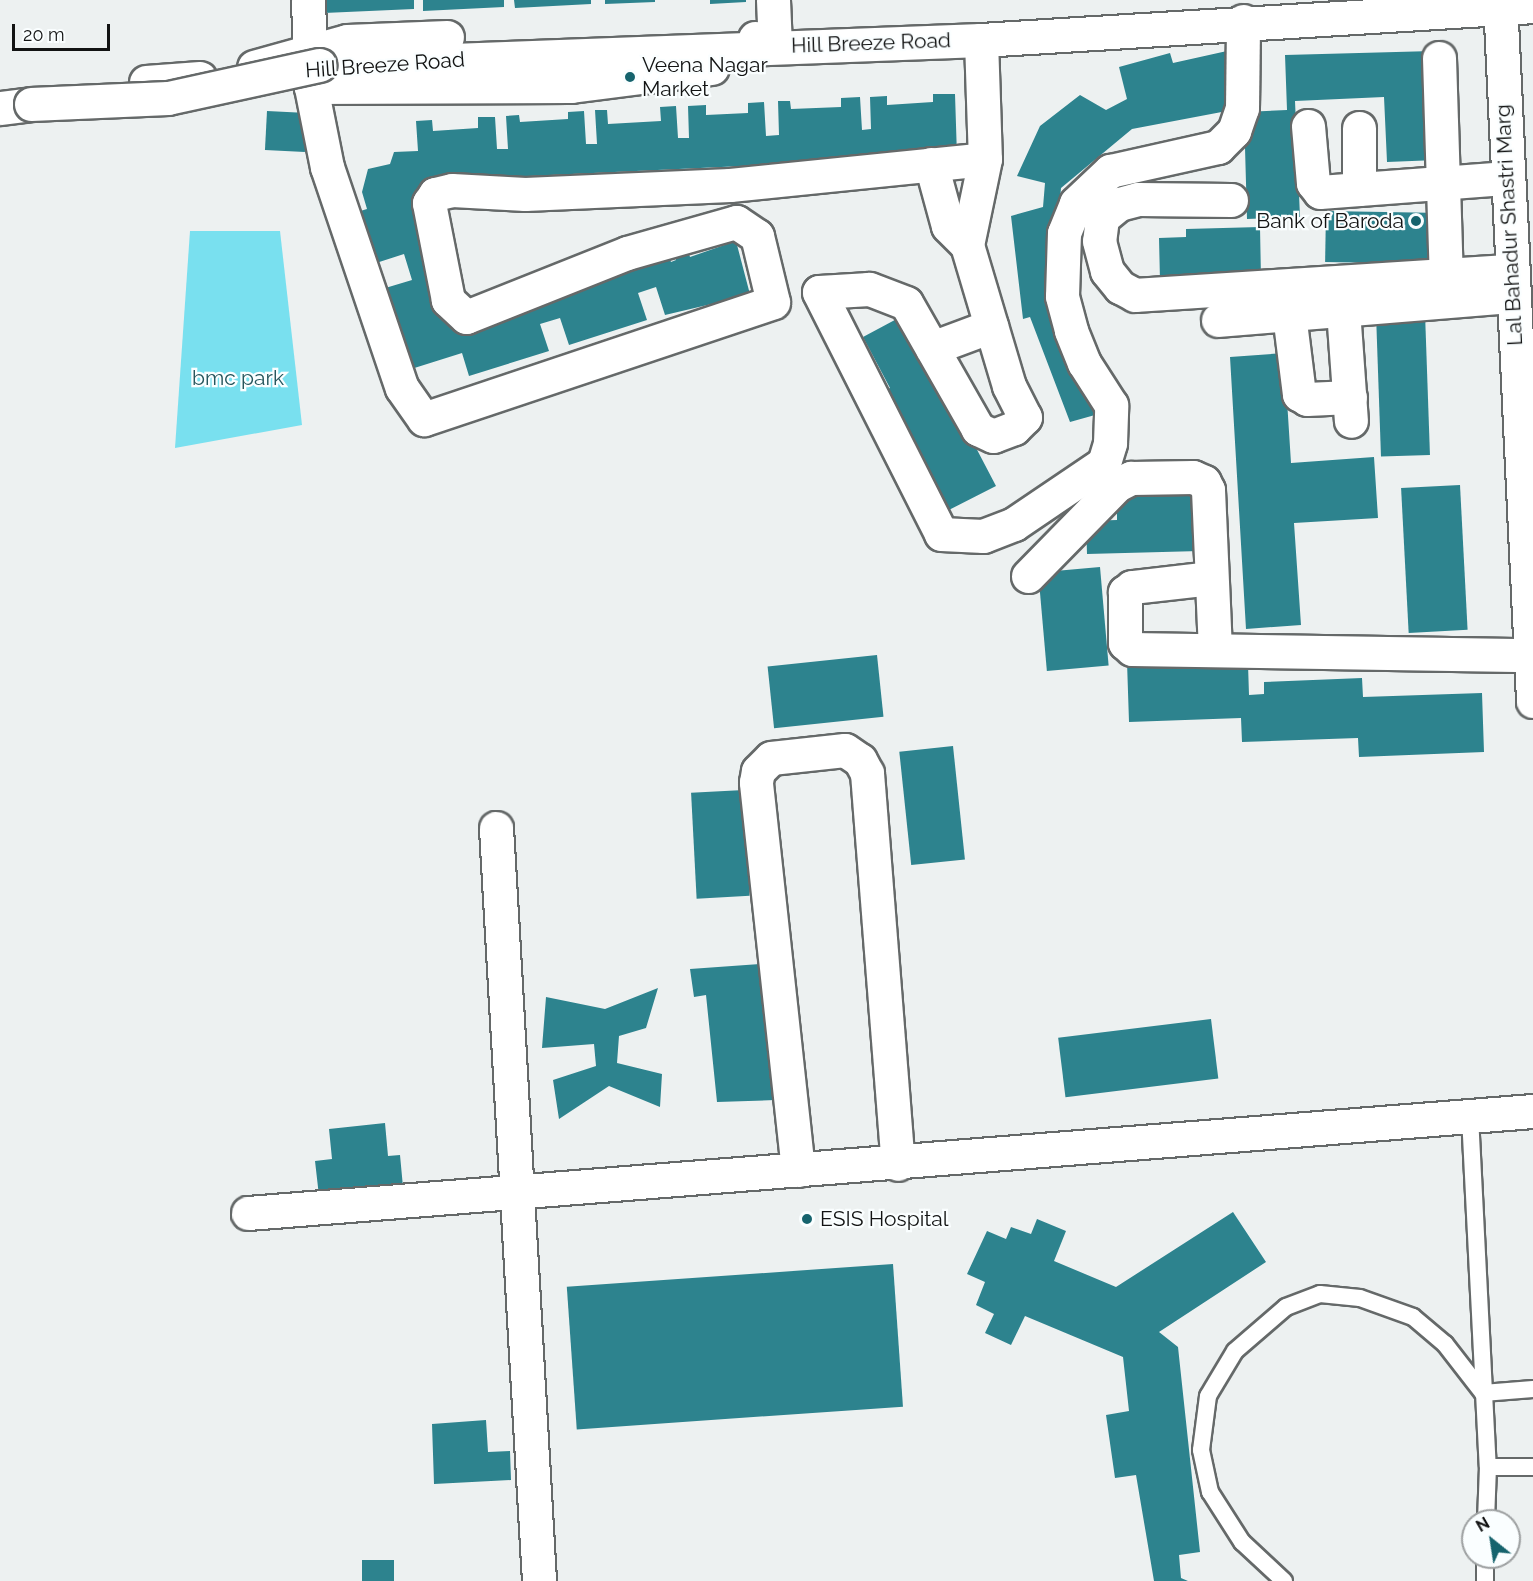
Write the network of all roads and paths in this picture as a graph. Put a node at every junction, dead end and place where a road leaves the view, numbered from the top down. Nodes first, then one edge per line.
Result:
1 (308, 0) edge
2 (773, 0) edge
3 (790, 0) edge
4 (1499, 3) edge
5 (1533, 6) edge
6 (1260, 13) edge
7 (981, 40) junction
8 (795, 45) junction
9 (1439, 58) dead end
10 (314, 67) junction
11 (146, 82) dead end
12 (16, 106) edge
13 (1308, 126) dead end
14 (1359, 128) dead end
15 (985, 159) junction
16 (931, 164) junction
17 (1507, 178) junction
18 (1443, 183) junction
19 (730, 185) junction
20 (1359, 189) junction
21 (1231, 200) dead end
22 (736, 222) junction
23 (967, 245) junction
24 (1446, 275) junction
25 (1511, 284) junction
26 (819, 292) junction
27 (773, 302) junction
28 (1343, 310) junction
29 (1289, 314) junction
30 (1218, 320) dead end
31 (991, 326) junction
32 (932, 348) junction
33 (1028, 576) dead end
34 (1211, 578) junction
35 (1215, 648) junction
36 (1532, 655) junction
37 (1533, 701) edge
38 (496, 828) dead end
39 (1533, 1111) edge
40 (1470, 1116) junction
41 (898, 1164) junction
42 (798, 1170) junction
43 (514, 1192) junction
44 (248, 1214) dead end
45 (1533, 1389) edge
46 (1484, 1394) junction
47 (1488, 1467) junction
48 (1533, 1467) edge
49 (1486, 1509) edge
50 (539, 1581) edge
51 (1284, 1581) edge

1 - 10 street
2 - 8 street
3 - 8 street
4 - 5 street, Hill Breeze Road
4 - 6 street, Hill Breeze Road
4 - 17 street, Lal Bahadur Shastri Marg
6 - 7 street, Hill Breeze Road
6 - 26 street
7 - 8 street, Hill Breeze Road
7 - 15 street
8 - 10 street, Hill Breeze Road
9 - 18 street
10 - 11 street
10 - 12 street, Hill Breeze Road, bridge
10 - 27 street
13 - 20 street
14 - 20 street
15 - 16 street
15 - 23 street
16 - 19 street
16 - 23 street
17 - 18 street
17 - 25 street, Lal Bahadur Shastri Marg
18 - 20 street
18 - 24 street
19 - 22 street
19 - 22 street
21 - 24 street
22 - 27 street
23 - 31 street
24 - 25 street
25 - 28 street
25 - 36 street, Lal Bahadur Shastri Marg
26 - 27 street
26 - 32 street
28 - 29 street
28 - 29 street
29 - 30 street
31 - 32 street
31 - 32 street
33 - 34 street
34 - 35 street
34 - 35 street
35 - 36 street
36 - 37 street, Lal Bahadur Shastri Marg
38 - 43 street
39 - 40 street
40 - 41 street
40 - 46 lane
41 - 42 street
41 - 42 street
42 - 43 street
43 - 44 street
43 - 50 street
45 - 46 lane
46 - 47 lane
46 - 51 lane
47 - 48 lane
47 - 49 lane

